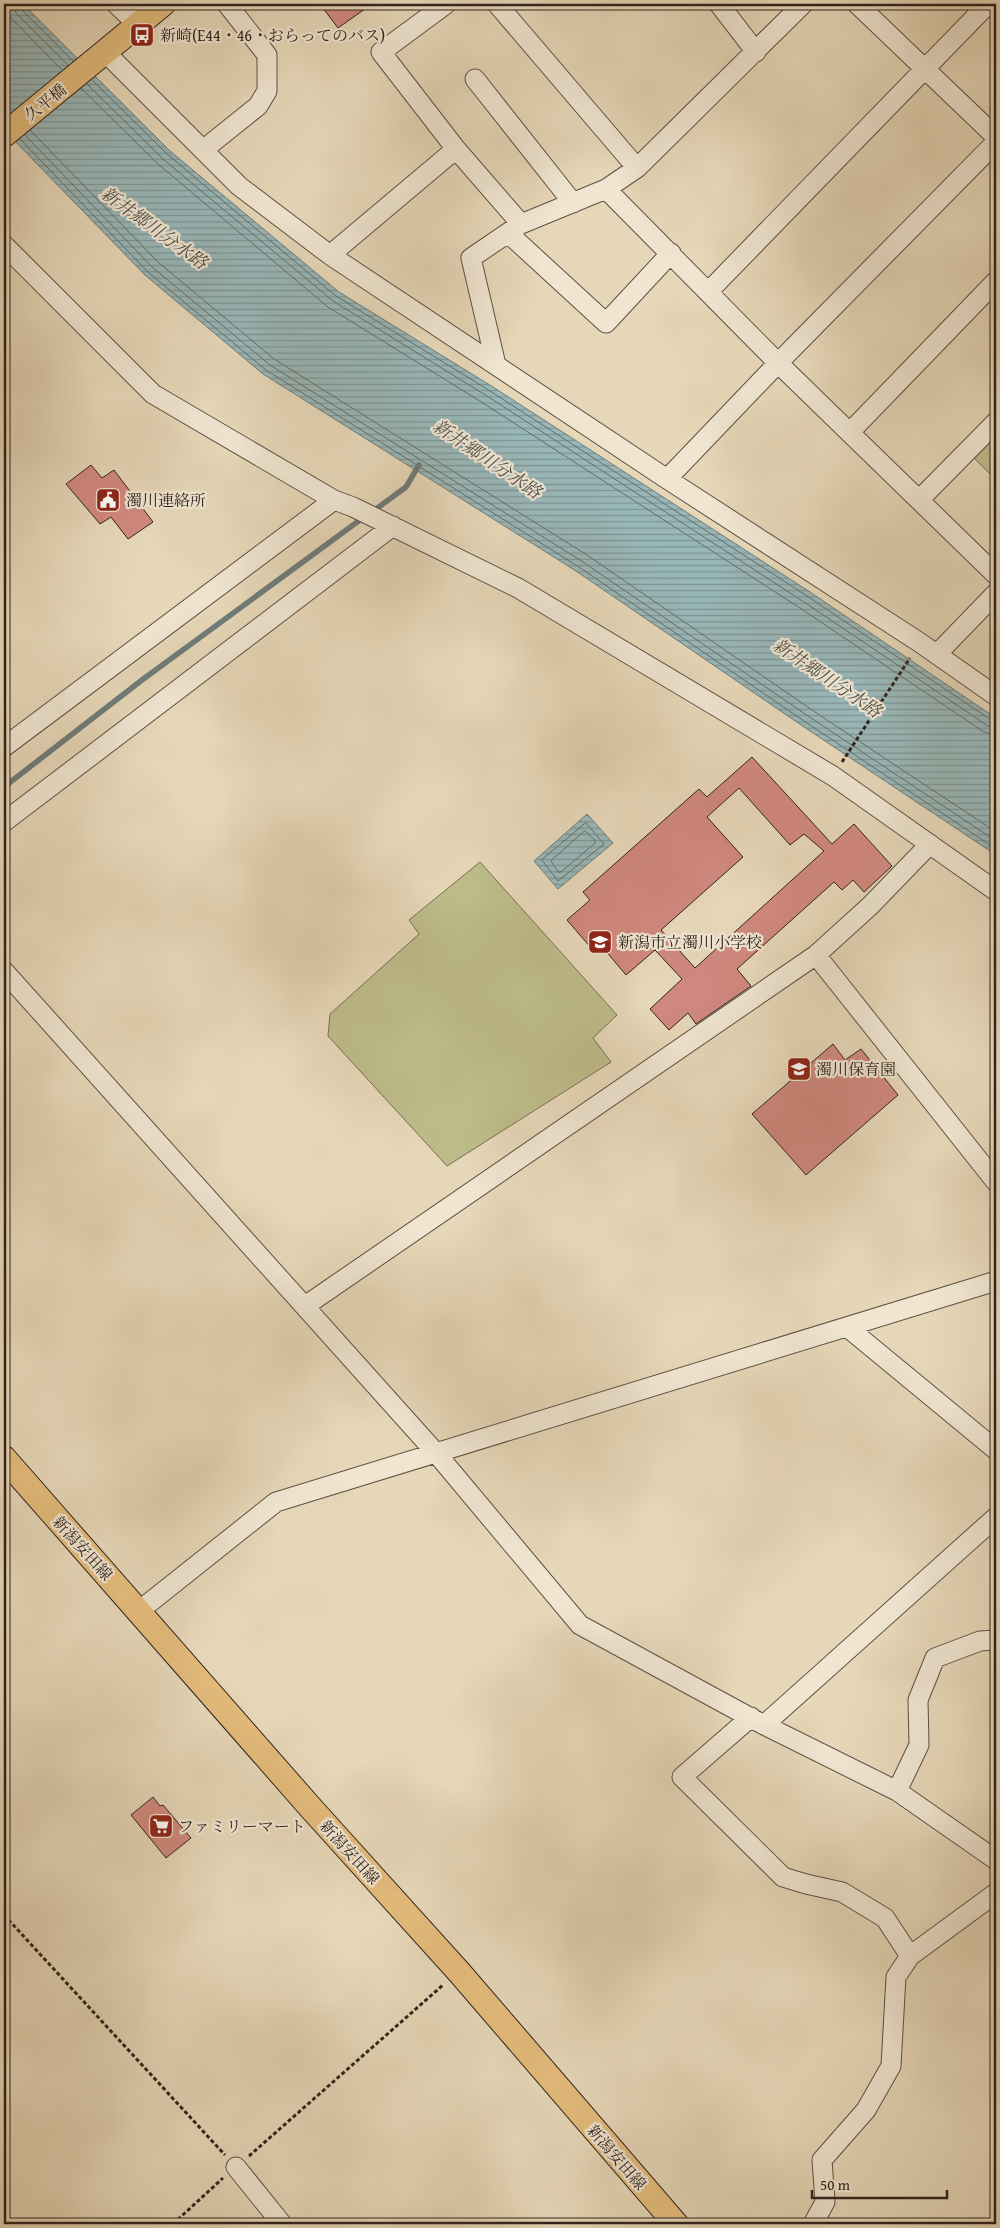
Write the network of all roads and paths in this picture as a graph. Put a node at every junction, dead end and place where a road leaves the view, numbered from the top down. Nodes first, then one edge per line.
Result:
1 (116, 4) edge
2 (163, 4) edge
3 (227, 4) edge
4 (446, 4) edge
5 (497, 4) edge
6 (719, 4) edge
7 (803, 4) edge
8 (857, 4) edge
9 (988, 4) edge
10 (138, 25) junction
11 (105, 52) junction
12 (756, 52) junction
13 (924, 68) junction
14 (475, 79) dead end
15 (4, 135) edge
16 (996, 137) edge
17 (996, 142) edge
18 (456, 149) junction
19 (202, 150) junction
20 (637, 168) junction
21 (606, 190) junction
22 (573, 203) junction
23 (515, 229) junction
24 (4, 246) edge
25 (671, 253) junction
26 (330, 255) junction
27 (996, 281) edge
28 (709, 291) junction
29 (778, 362) junction
30 (496, 365) junction
31 (996, 422) edge
32 (850, 432) junction
33 (667, 480) junction
34 (334, 500) junction
35 (919, 500) junction
36 (392, 526) junction
37 (996, 575) edge
38 (996, 593) edge
39 (937, 654) junction
40 (906, 664) dead end
41 (996, 696) edge
42 (4, 747) edge
43 (847, 755) dead end
44 (4, 822) edge
45 (930, 844) junction
46 (996, 891) edge
47 (816, 955) junction
48 (4, 971) edge
49 (996, 1182) edge
50 (996, 1281) edge
51 (305, 1306) junction
52 (847, 1327) junction
53 (996, 1450) edge
54 (436, 1453) junction
55 (4, 1458) edge
56 (996, 1517) edge
57 (139, 1611) junction
58 (996, 1640) edge
59 (757, 1721) junction
60 (897, 1792) junction
61 (996, 1860) edge
62 (996, 1893) edge
63 (4, 1915) edge
64 (910, 1956) junction
65 (459, 1972) junction
66 (236, 2167) junction
67 (174, 2224) edge
68 (282, 2224) edge
69 (676, 2224) edge
70 (812, 2224) edge

1 - 10 street
2 - 10 main road, 久平橋
3 - 19 street
4 - 18 street
5 - 20 street
6 - 12 street
7 - 12 street
8 - 13 street
9 - 13 street
10 - 11 main road, 久平橋
11 - 15 main road, 久平橋
11 - 19 street
12 - 20 street
13 - 16 street
13 - 28 street
14 - 22 street
17 - 29 street
18 - 23 street
18 - 26 street
19 - 26 street
20 - 21 street
21 - 22 street
21 - 25 street
22 - 23 street
23 - 25 street
23 - 30 street
24 - 34 street
25 - 28 street
26 - 30 street
27 - 32 street
28 - 29 street
29 - 32 street
29 - 33 street
30 - 33 street
31 - 35 street
32 - 35 street
33 - 39 street
34 - 36 street
34 - 42 street
35 - 37 street
36 - 44 street
36 - 45 street
38 - 39 street
39 - 41 street
40 - 43 path
45 - 46 street
45 - 47 street
47 - 49 street
47 - 51 street
48 - 51 street
50 - 52 street
51 - 54 street
52 - 53 street
52 - 54 street
54 - 57 street
54 - 59 street
55 - 57 main road, 新潟安田線
56 - 59 street
57 - 65 main road, 新潟安田線
58 - 60 street
59 - 60 street
59 - 64 street
60 - 61 street
62 - 64 street
63 - 66 path
64 - 70 street
65 - 66 path
65 - 69 main road, 新潟安田線
66 - 67 path
66 - 68 street

